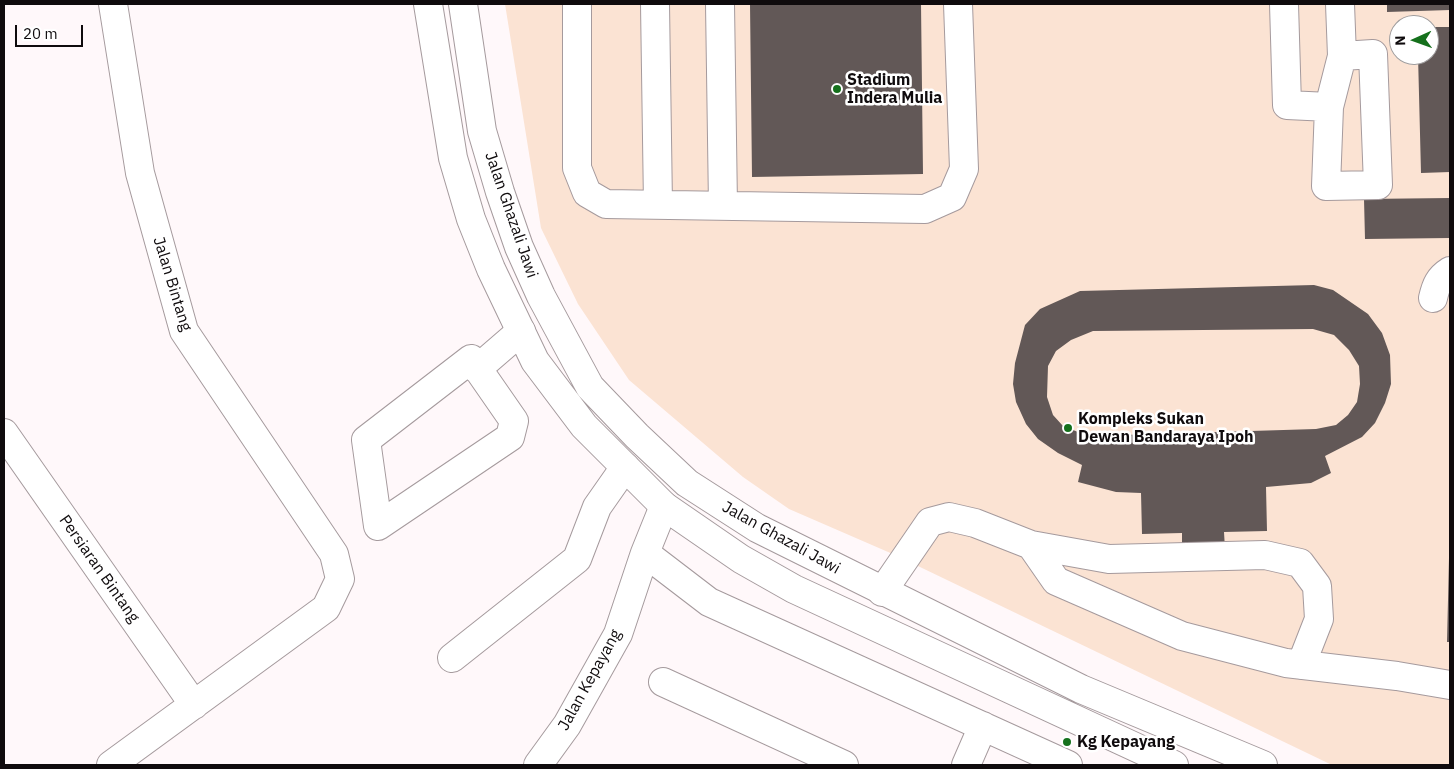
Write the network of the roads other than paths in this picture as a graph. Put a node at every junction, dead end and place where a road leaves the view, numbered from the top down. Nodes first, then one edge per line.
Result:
1 (113, 4) edge
2 (428, 4) edge
3 (463, 4) edge
4 (577, 4) edge
5 (655, 4) edge
6 (720, 4) edge
7 (958, 4) edge
8 (1284, 4) edge
9 (1340, 4) edge
10 (1342, 56) junction
11 (1329, 107) junction
12 (658, 205) junction
13 (723, 206) junction
14 (1450, 271) edge
15 (1434, 298) dead end
16 (521, 331) junction
17 (477, 369) junction
18 (590, 387) junction
19 (4, 432) edge
20 (625, 467) junction
21 (664, 506) junction
22 (1031, 545) junction
23 (645, 553) junction
24 (882, 592) junction
25 (452, 658) dead end
26 (1301, 665) junction
27 (663, 682) dead end
28 (1450, 685) edge
29 (194, 705) junction
30 (983, 726) junction
31 (1171, 726) junction
32 (111, 765) edge
33 (538, 765) edge
34 (844, 765) edge
35 (966, 765) edge
36 (1068, 765) edge
37 (1174, 765) edge
38 (1221, 765) edge
39 (1263, 765) edge

1 - 29 main road, Jalan Bintang
2 - 16 main road, Jalan Ghazali Jawi
3 - 18 main road, Jalan Ghazali Jawi
4 - 12 main road
5 - 12 main road
6 - 13 main road
7 - 13 main road
8 - 11 main road
9 - 10 main road
10 - 11 main road
10 - 11 main road
12 - 13 main road
14 - 15 main road
16 - 17 main road
16 - 20 main road, Jalan Ghazali Jawi
17 - 17 main road
18 - 21 main road
18 - 24 main road, Jalan Ghazali Jawi
19 - 29 main road, Persiaran Bintang
20 - 21 main road, Jalan Ghazali Jawi
20 - 25 main road
21 - 23 main road, Jalan Kepayang
21 - 37 main road, Jalan Ghazali Jawi
22 - 24 main road
22 - 26 main road
22 - 26 main road
23 - 30 main road
23 - 33 main road, Jalan Kepayang
24 - 31 main road, Jalan Ghazali Jawi
26 - 28 main road
27 - 34 main road
29 - 32 main road
30 - 35 main road
30 - 36 main road
31 - 38 main road
31 - 39 main road, Jalan Ghazali Jawi

